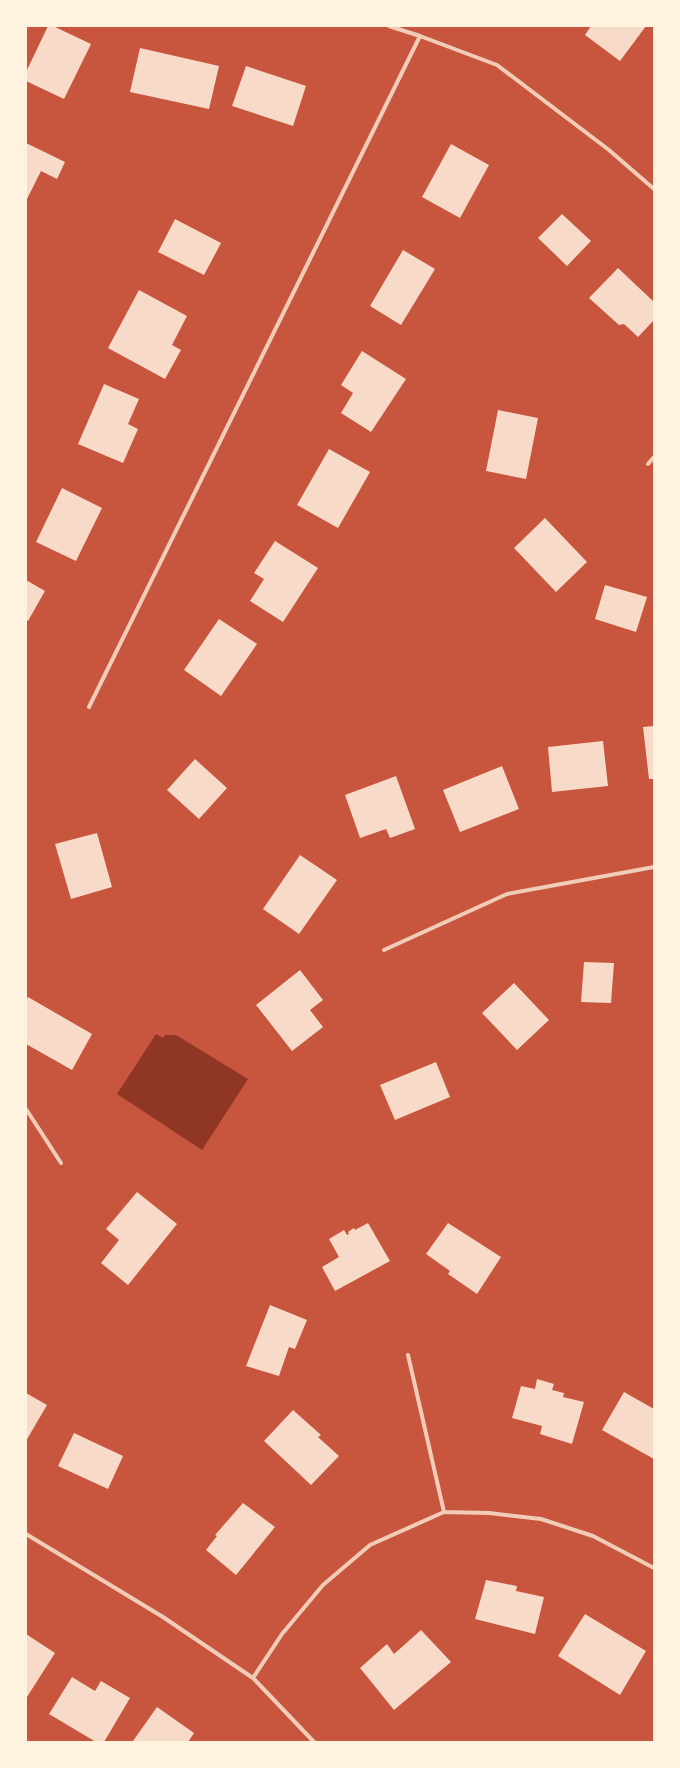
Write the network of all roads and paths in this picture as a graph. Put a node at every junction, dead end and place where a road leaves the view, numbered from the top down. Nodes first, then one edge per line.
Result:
1 (389, 26) edge
2 (420, 36) junction
3 (654, 189) edge
4 (654, 457) edge
5 (648, 464) dead end
6 (88, 707) dead end
7 (654, 867) edge
8 (384, 950) dead end
9 (26, 1109) edge
10 (61, 1163) dead end
11 (408, 1354) dead end
12 (444, 1512) junction
13 (26, 1534) edge
14 (654, 1568) edge
15 (253, 1678) junction
16 (314, 1742) edge

1 - 2 street
2 - 3 street
2 - 6 street
4 - 5 street
7 - 8 street
9 - 10 street
11 - 12 street
12 - 14 street
12 - 15 street
13 - 15 street
15 - 16 street

